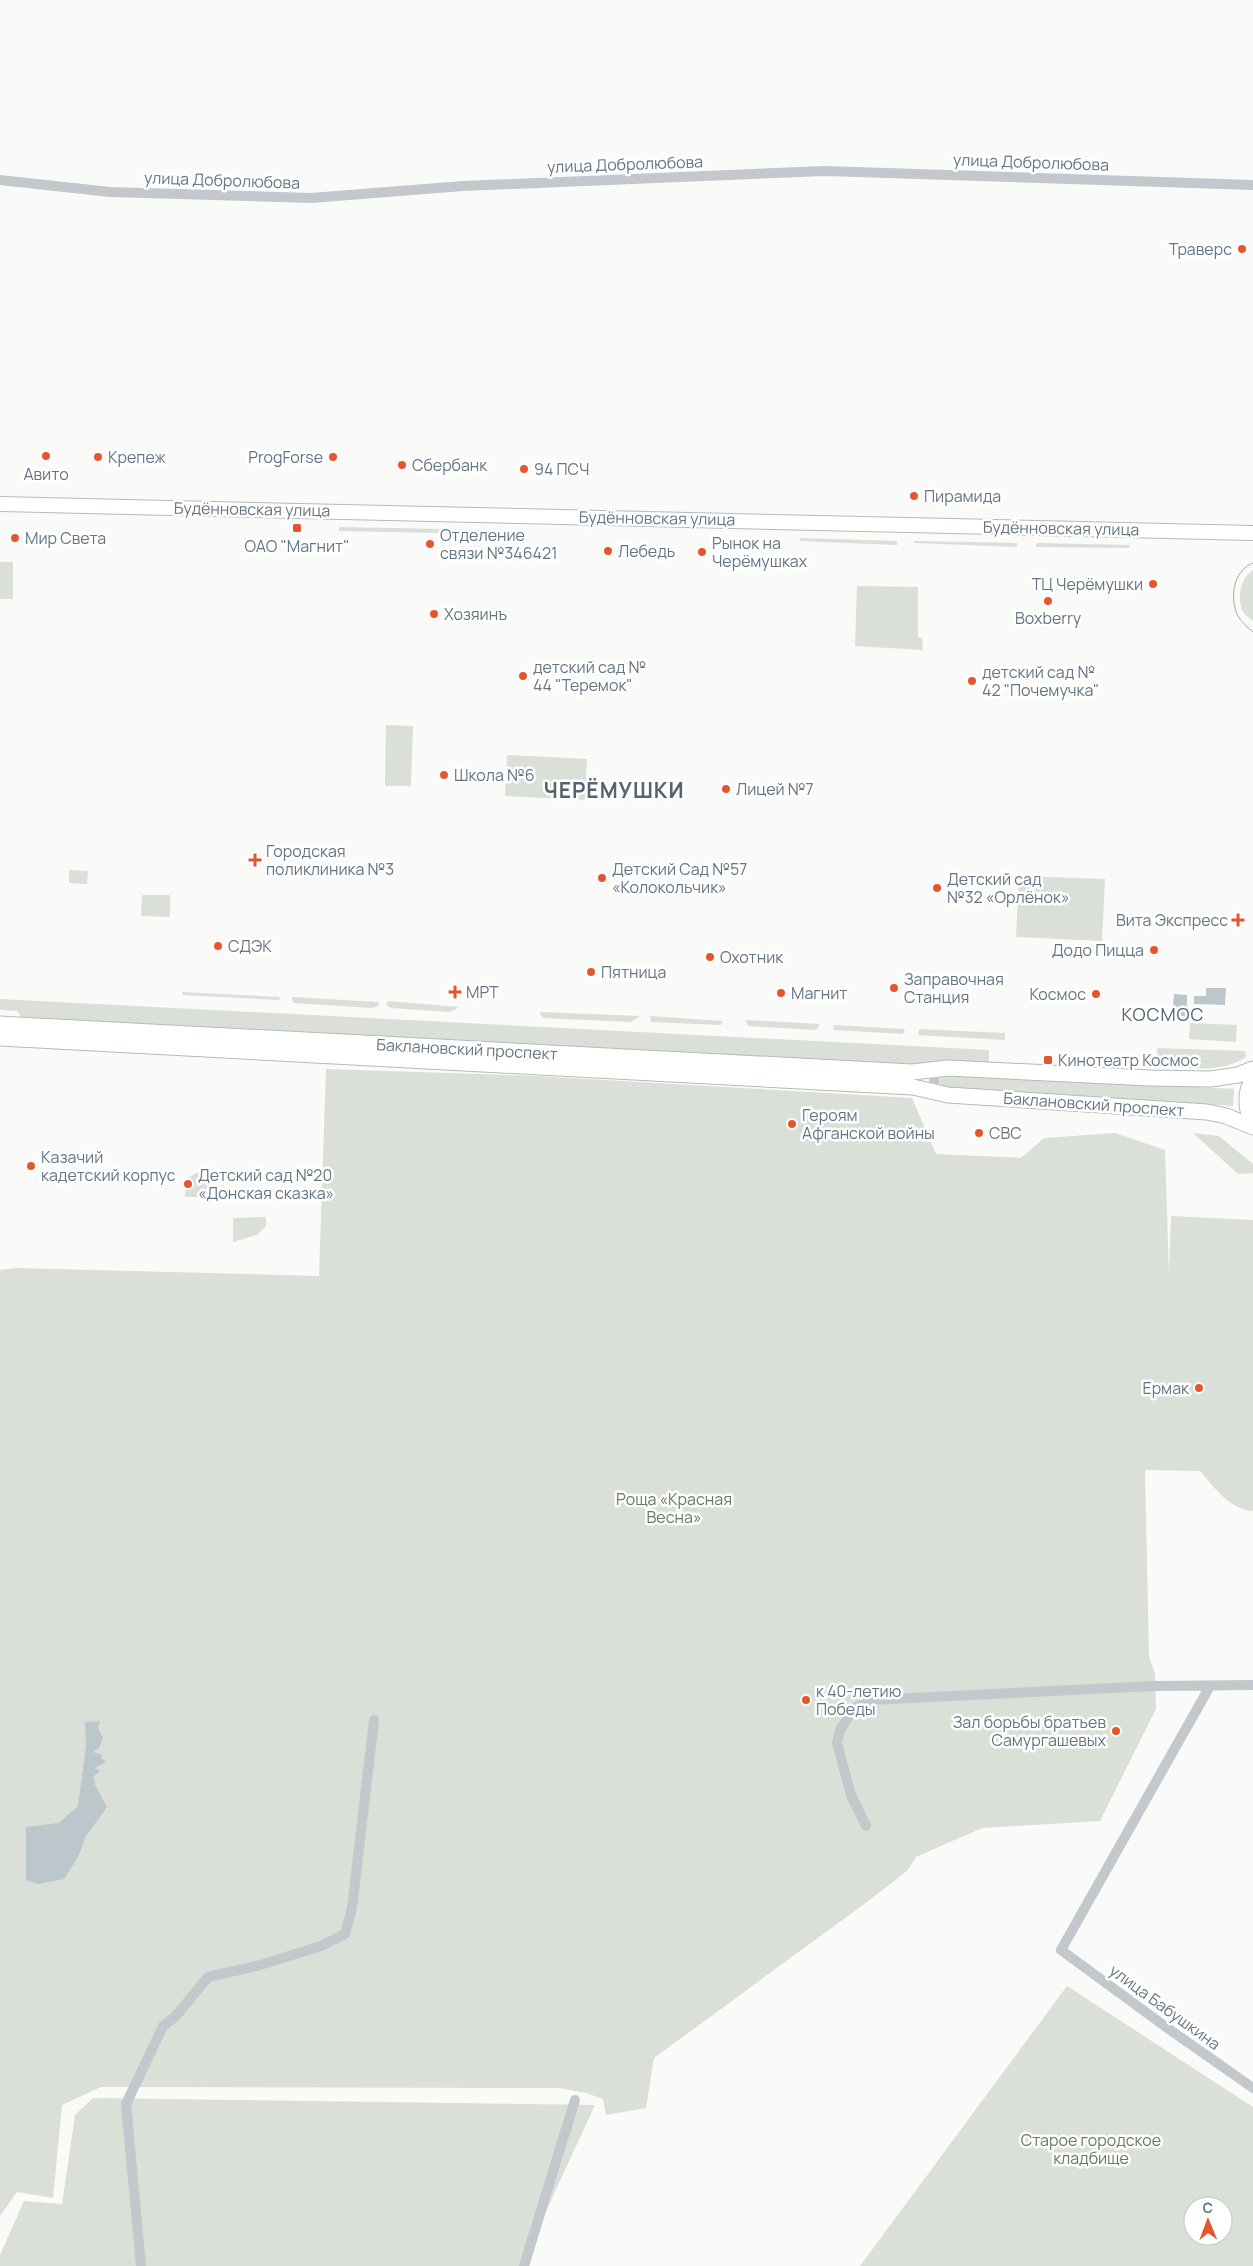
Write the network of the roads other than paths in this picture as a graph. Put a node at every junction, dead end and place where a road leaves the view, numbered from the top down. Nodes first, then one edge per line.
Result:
1 (0, 180) edge
2 (1253, 185) edge
3 (0, 504) edge
4 (1253, 533) edge
5 (0, 1024) edge
6 (0, 1038) edge
7 (1253, 1069) edge
8 (934, 1071) junction
9 (1253, 1078) edge
10 (934, 1092) junction
11 (1253, 1126) edge
12 (1155, 1674) dead end
13 (1253, 1685) edge
14 (1154, 1686) junction
15 (1210, 1686) junction
16 (374, 1720) dead end
17 (866, 1826) dead end
18 (1253, 2088) edge
19 (576, 2100) dead end
20 (141, 2266) edge
21 (524, 2266) edge

1 - 2 street, улица Добролюбова
3 - 4 main road, Будённовская улица
5 - 8 main road, Баклановский проспект
6 - 10 main road, Баклановский проспект
7 - 8 main road, Баклановский проспект
8 - 10 street
9 - 11 main road
10 - 11 main road, Баклановский проспект
12 - 14 street
13 - 15 street
14 - 15 street
14 - 17 street
15 - 18 street, улица Бабушкина
16 - 20 street
19 - 21 street

